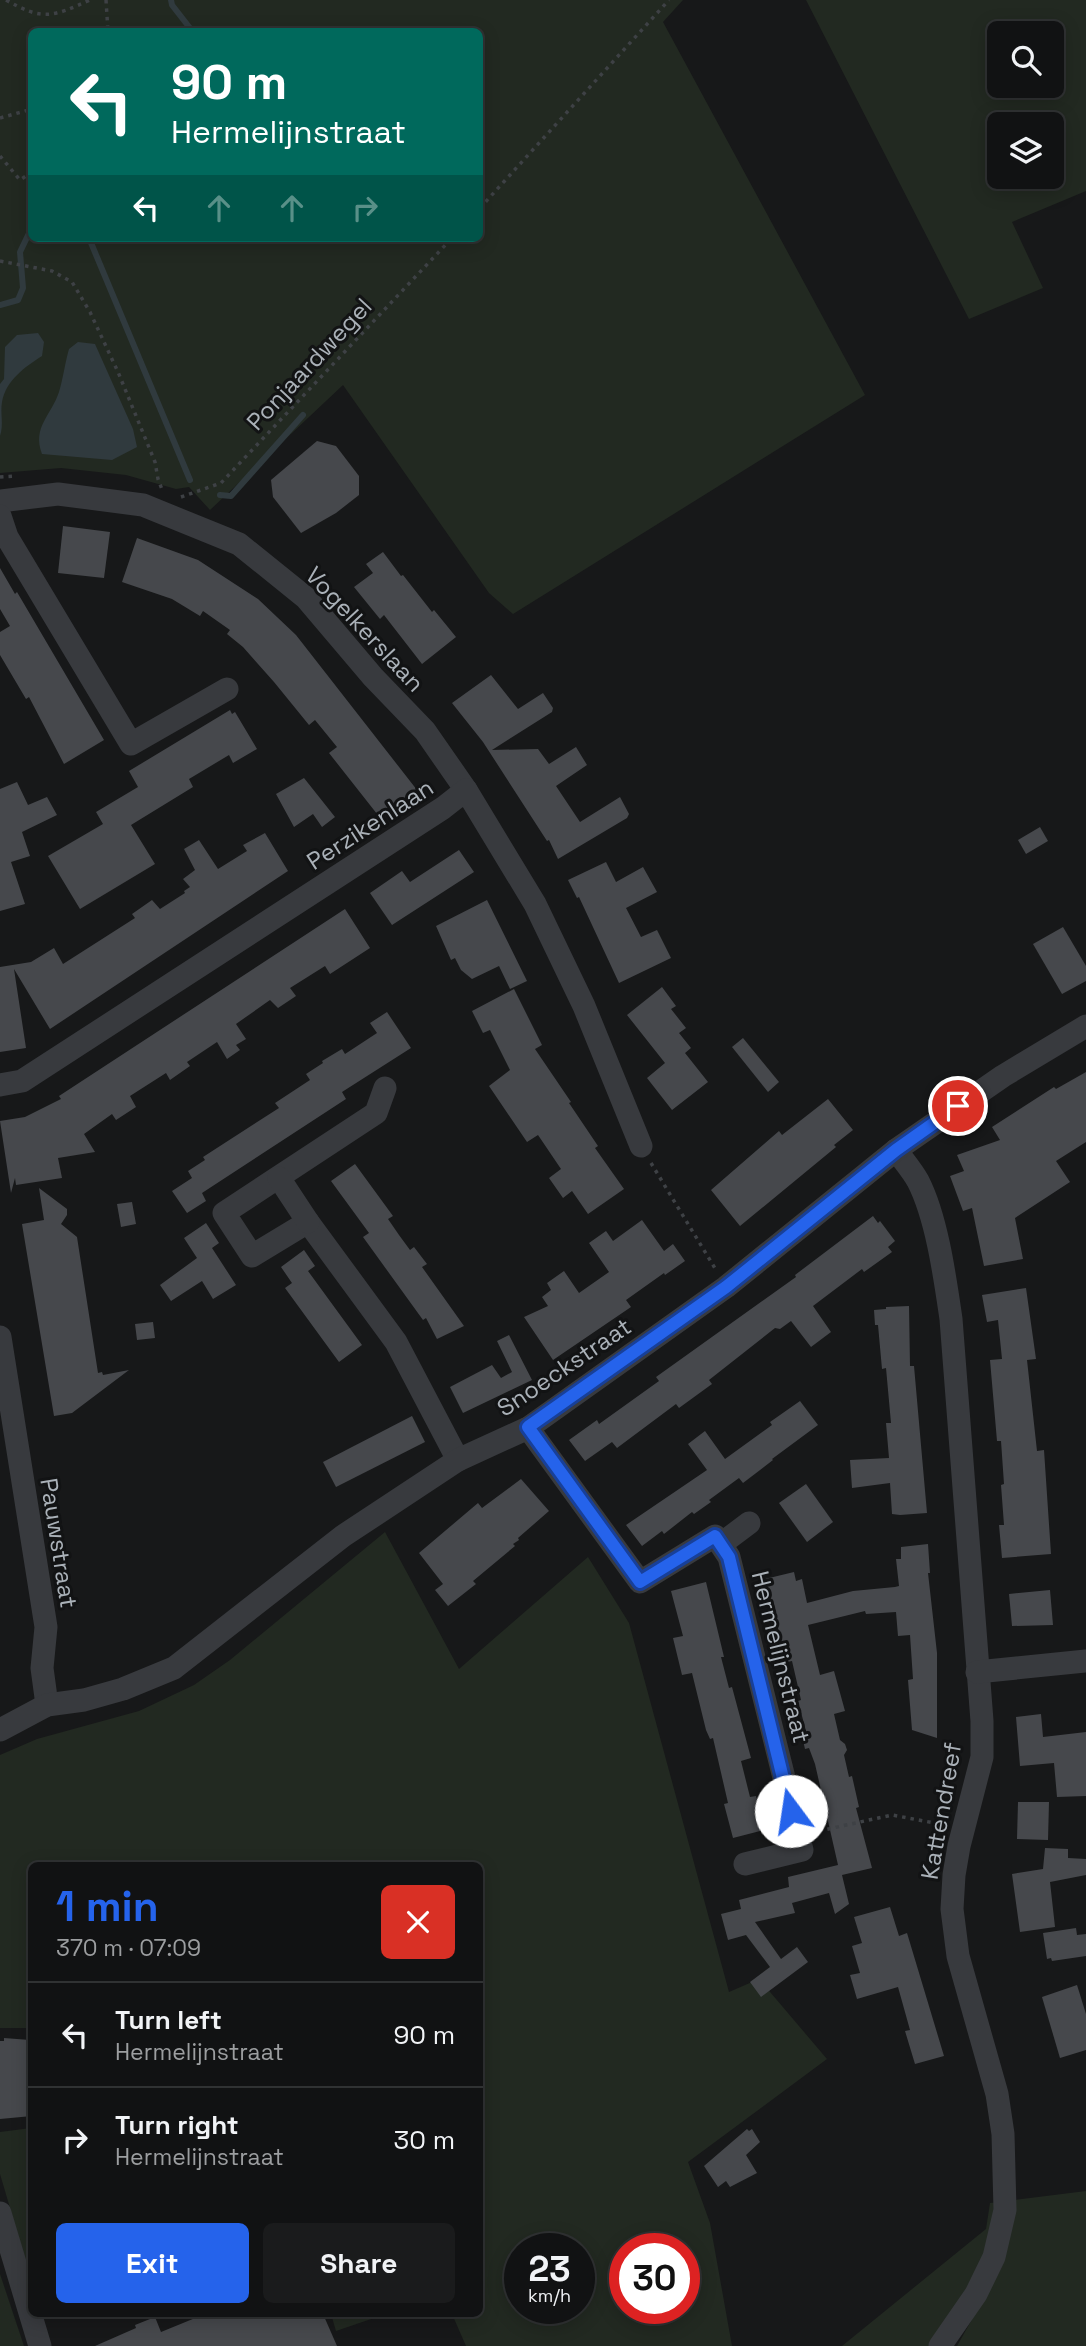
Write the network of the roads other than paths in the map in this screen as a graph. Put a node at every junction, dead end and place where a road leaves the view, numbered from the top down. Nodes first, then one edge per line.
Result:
1 (0, 501) edge
2 (0, 516) edge
3 (227, 689) dead end
4 (466, 790) junction
5 (1086, 1026) edge
6 (0, 1086) edge
7 (385, 1088) dead end
8 (640, 1146) road end
9 (896, 1150) junction
10 (279, 1178) junction
11 (308, 1222) junction
12 (0, 1337) edge
13 (528, 1427) junction
14 (458, 1461) junction
15 (749, 1523) dead end
16 (721, 1544) junction
17 (1086, 1661) edge
18 (977, 1672) junction
19 (47, 1705) junction
20 (0, 1730) edge
21 (745, 1864) dead end
22 (0, 2213) edge
23 (28, 2306) edge
24 (31, 2317) edge
25 (40, 2346) edge
26 (940, 2346) edge

1 - 4 street, Vogelkerslaan
2 - 3 street
4 - 6 street, Perzikenlaan
4 - 8 street, Perzikenlaan
5 - 9 street, Snoeckstraat
7 - 10 street
9 - 13 street, Snoeckstraat
9 - 18 street, Kattendreef
10 - 11 street
10 - 11 street
11 - 14 street
12 - 19 street, Pauwstraat
13 - 14 street, Snoeckstraat
13 - 16 street
14 - 19 street, Snoeckstraat
15 - 16 street
16 - 21 street, Hermelijnstraat
17 - 18 street
18 - 26 street, Kattendreef
19 - 20 street
22 - 23 street
24 - 25 street

